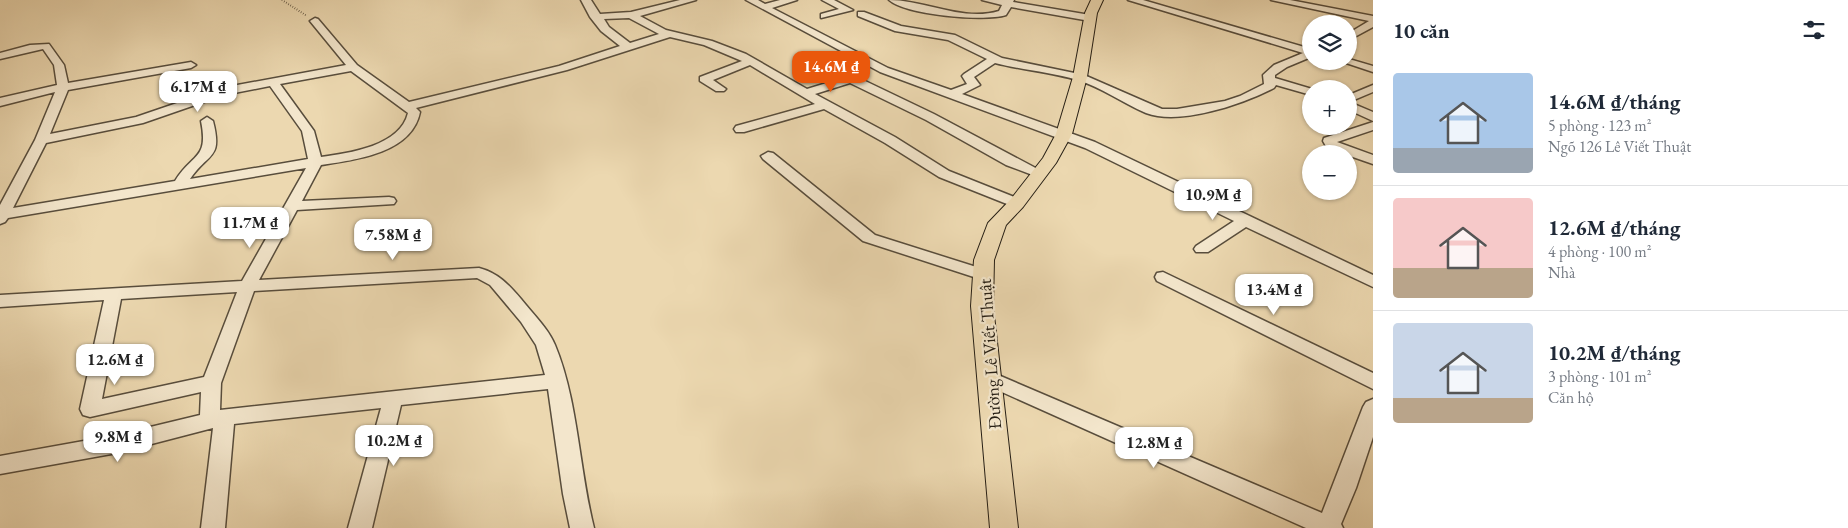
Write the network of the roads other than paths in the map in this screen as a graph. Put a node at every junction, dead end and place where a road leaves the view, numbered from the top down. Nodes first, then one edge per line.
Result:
1 (586, 0) edge
2 (691, 0) edge
3 (751, 0) edge
4 (792, 0) edge
5 (827, 0) edge
6 (894, 0) edge
7 (987, 0) edge
8 (1133, 0) edge
9 (1276, 0) edge
10 (1008, 2) edge
11 (763, 7) junction
12 (1094, 9) edge
13 (861, 14) dead end
14 (630, 15) junction
15 (824, 16) dead end
16 (595, 17) junction
17 (315, 21) road end
18 (1373, 21) edge
19 (1357, 32) edge
20 (669, 34) junction
21 (628, 47) junction
22 (1302, 49) edge
23 (0, 56) edge
24 (1373, 56) edge
25 (1302, 58) edge
26 (994, 59) junction
27 (752, 61) junction
28 (1357, 61) edge
29 (191, 65) dead end
30 (1357, 65) edge
31 (352, 67) junction
32 (1373, 69) edge
33 (884, 70) junction
34 (1080, 77) junction
35 (851, 79) junction
36 (1270, 80) junction
37 (271, 81) junction
38 (63, 88) junction
39 (1373, 88) edge
40 (720, 89) dead end
41 (1302, 89) edge
42 (808, 94) junction
43 (952, 94) junction
44 (1357, 95) edge
45 (0, 102) edge
46 (825, 105) junction
47 (406, 107) junction
48 (1357, 110) edge
49 (1373, 117) edge
50 (208, 121) dead end
51 (1373, 126) edge
52 (740, 129) dead end
53 (1064, 134) junction
54 (41, 140) junction
55 (768, 156) dead end
56 (1373, 160) edge
57 (316, 163) junction
58 (1038, 173) junction
59 (180, 184) junction
60 (390, 200) dead end
61 (1017, 203) junction
62 (292, 206) junction
63 (1, 216) edge
64 (1246, 220) junction
65 (1202, 249) dead end
66 (983, 275) junction
67 (1163, 276) dead end
68 (1373, 282) edge
69 (248, 285) junction
70 (114, 294) junction
71 (0, 301) edge
72 (991, 379) junction
73 (557, 381) junction
74 (1373, 382) edge
75 (211, 383) junction
76 (393, 398) junction
77 (1373, 407) edge
78 (217, 419) junction
79 (0, 465) edge
80 (1330, 527) edge
81 (213, 528) edge
82 (360, 528) edge
83 (582, 528) edge
84 (1004, 528) edge

1 - 16 street
2 - 14 street
3 - 11 street
4 - 11 street
5 - 15 street
6 - 10 street
7 - 10 street
8 - 22 street
9 - 18 street
10 - 12 street
11 - 33 street
12 - 34 main road, Đường Lê Viết Thuật
13 - 26 street
14 - 16 street
14 - 20 street
16 - 21 street
17 - 31 street
18 - 19 street
20 - 21 street
20 - 27 street
21 - 47 street
23 - 38 street
24 - 28 street
25 - 36 street
26 - 34 street
26 - 43 street
27 - 40 street
27 - 42 street
29 - 38 street
30 - 32 street
31 - 37 street
31 - 47 street
33 - 35 street
33 - 43 street
34 - 36 street
34 - 53 main road, Đường Lê Viết Thuật
35 - 42 street
35 - 58 street
36 - 41 street
37 - 54 street
37 - 57 street
38 - 45 street
38 - 54 street
39 - 44 street
42 - 46 street
43 - 53 street
46 - 52 street
46 - 61 street
47 - 57 street
48 - 49 street
50 - 59 street
51 - 56 street
53 - 58 main road, Đường Lê Viết Thuật
53 - 64 street
54 - 63 street
55 - 66 street
57 - 59 street
57 - 62 street
58 - 61 main road, Đường Lê Viết Thuật
59 - 63 street
60 - 62 street
61 - 66 main road, Đường Lê Viết Thuật
62 - 69 street
64 - 65 street
64 - 68 street
66 - 72 main road, Đường Lê Viết Thuật
67 - 74 street
69 - 70 street
69 - 73 street
69 - 75 street
70 - 71 street
70 - 75 street
72 - 80 street
72 - 84 main road, Đường Lê Viết Thuật
73 - 76 street
73 - 83 street
75 - 78 street
76 - 78 street
76 - 82 street
77 - 80 street
78 - 79 street
78 - 81 street

